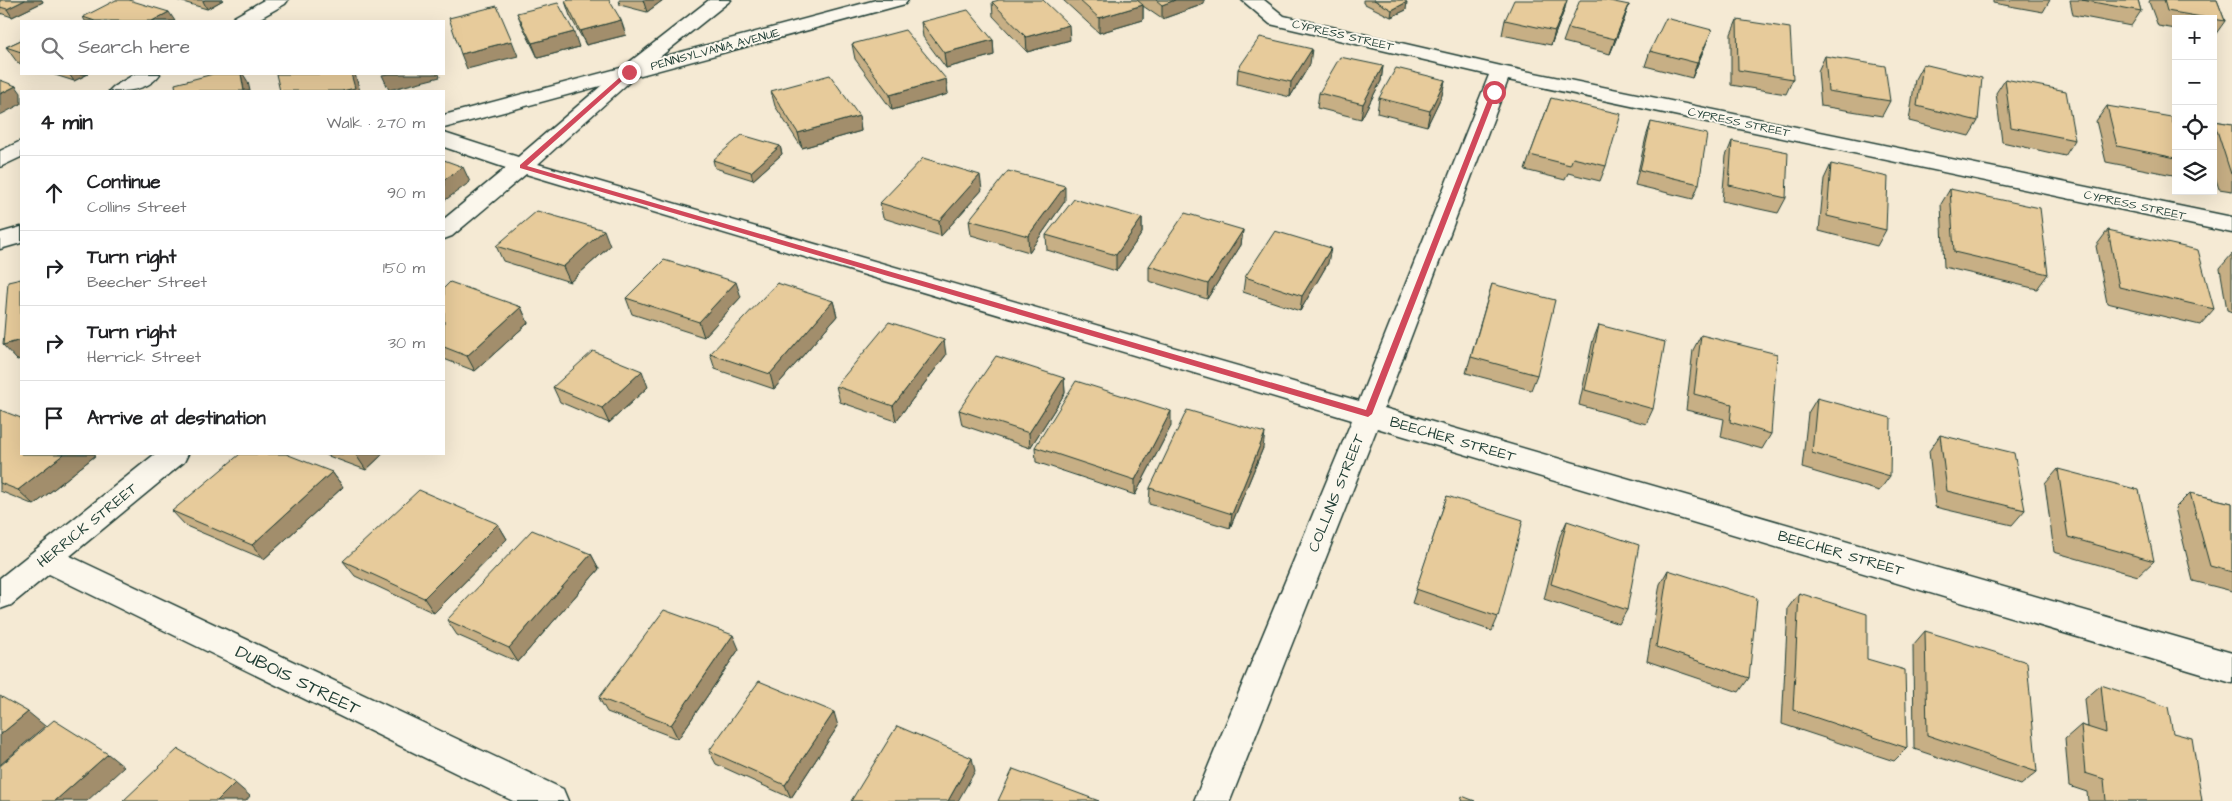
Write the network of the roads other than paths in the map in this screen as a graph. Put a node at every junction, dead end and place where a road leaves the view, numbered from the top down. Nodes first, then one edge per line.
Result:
1 (278, 0) edge
2 (721, 0) edge
3 (898, 0) edge
4 (1252, 0) edge
5 (243, 20) edge
6 (629, 72) junction
7 (1502, 72) junction
8 (148, 75) edge
9 (122, 90) edge
10 (445, 122) edge
11 (445, 140) edge
12 (20, 149) edge
13 (0, 160) edge
14 (522, 166) junction
15 (2232, 225) edge
16 (445, 230) edge
17 (20, 235) edge
18 (0, 241) edge
19 (1368, 414) junction
20 (173, 455) edge
21 (47, 559) junction
22 (0, 596) edge
23 (2232, 668) edge
24 (550, 801) edge
25 (1212, 801) edge

1 - 5 street
2 - 6 street
3 - 6 street, PENNSYLVANIA AVENUE
4 - 7 street, CYPRESS STREET
6 - 10 street, PENNSYLVANIA AVENUE
6 - 14 street
7 - 15 street, CYPRESS STREET
7 - 19 street, COLLINS STREET
8 - 9 street
11 - 14 street, BEECHER STREET
12 - 13 street
14 - 16 street
14 - 19 street, BEECHER STREET
17 - 18 street
19 - 23 street, BEECHER STREET
19 - 25 street, COLLINS STREET
20 - 21 street, HERRICK STREET
21 - 22 street, HERRICK STREET
21 - 24 street, DUBOIS STREET

